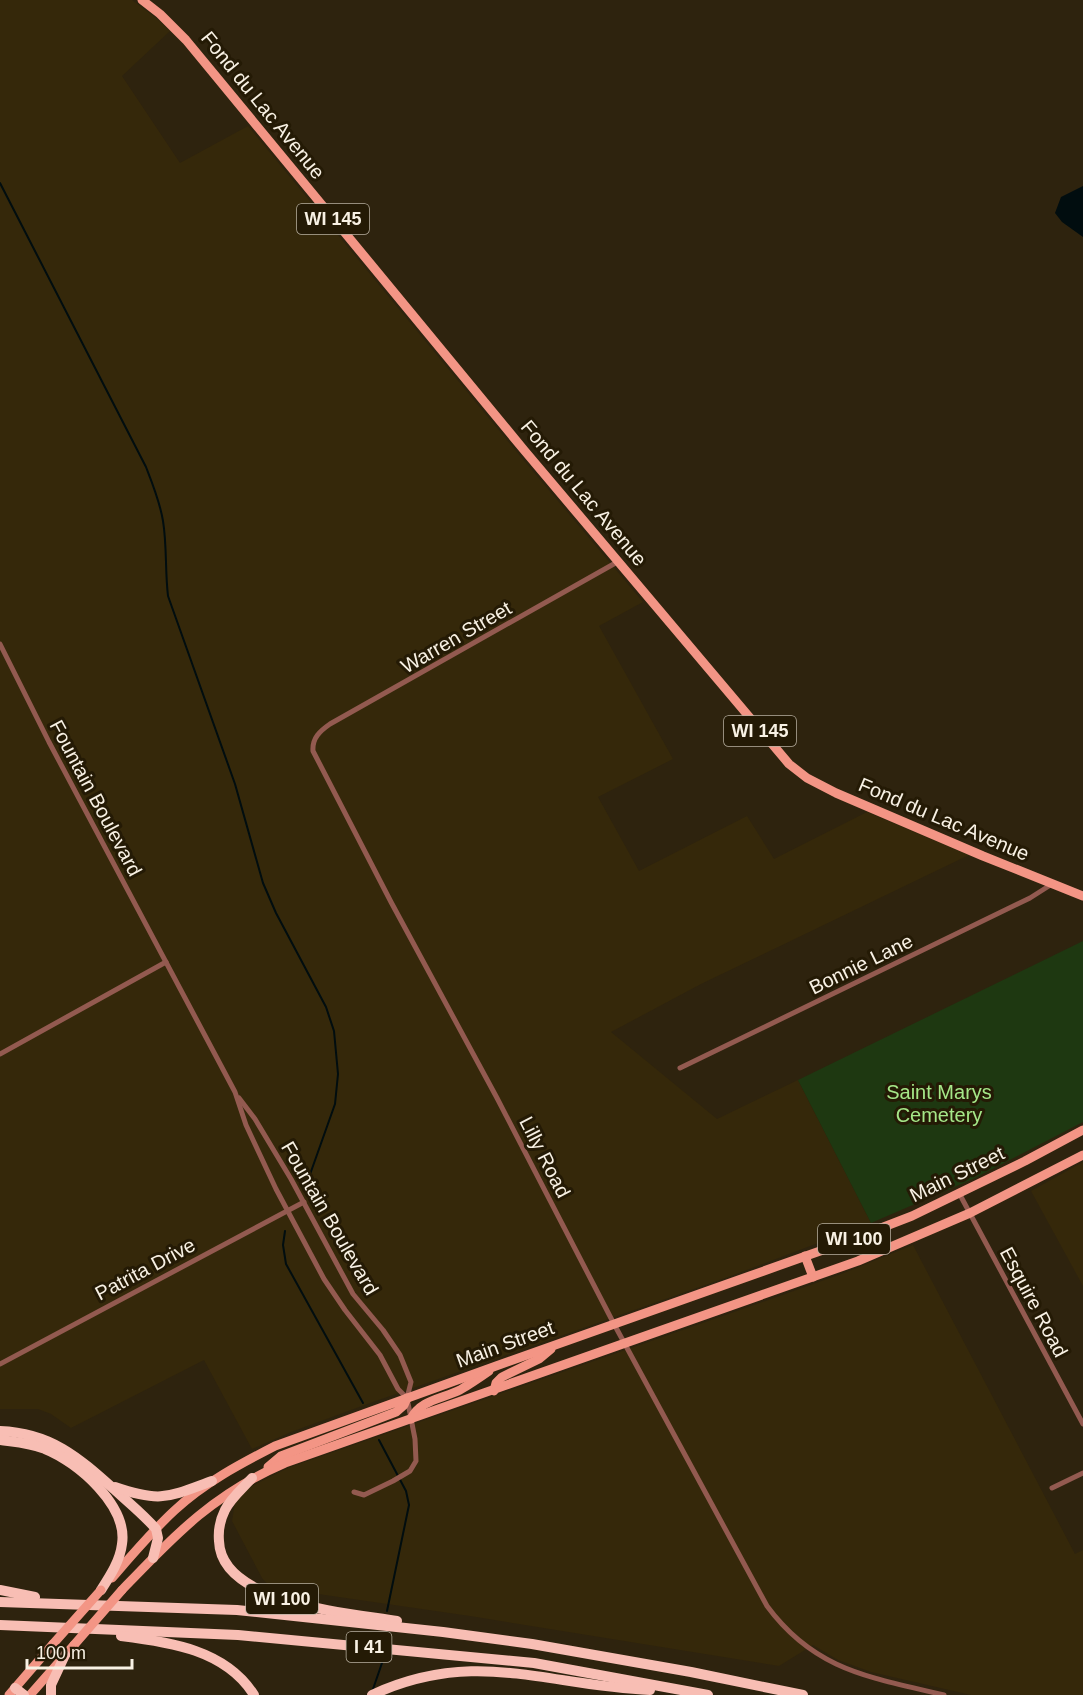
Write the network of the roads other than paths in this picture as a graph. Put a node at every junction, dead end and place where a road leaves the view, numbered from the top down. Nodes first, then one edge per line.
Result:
1 (142, 0) edge
2 (619, 561) junction
3 (0, 644) edge
4 (313, 744) joint
5 (1052, 883) junction
6 (1083, 896) edge
7 (166, 962) junction
8 (0, 1054) edge
9 (680, 1068) dead end
10 (235, 1092) junction
11 (1083, 1130) edge
12 (1083, 1155) edge
13 (959, 1193) junction
14 (304, 1202) junction
15 (288, 1211) junction
16 (970, 1213) junction
17 (805, 1256) junction
18 (813, 1277) junction
19 (614, 1324) junction
20 (625, 1343) junction
21 (557, 1344) junction
22 (0, 1364) edge
23 (495, 1366) junction
24 (494, 1391) junction
25 (407, 1398) junction
26 (411, 1419) junction
27 (1083, 1424) edge
28 (0, 1431) edge
29 (0, 1440) edge
30 (1083, 1473) edge
31 (257, 1476) junction
32 (212, 1481) junction
33 (110, 1486) junction
34 (1052, 1488) dead end
35 (354, 1492) dead end
36 (156, 1529) junction
37 (153, 1558) junction
38 (0, 1590) edge
39 (101, 1590) junction
40 (0, 1602) edge
41 (68, 1604) junction
42 (0, 1625) edge
43 (47, 1626) junction
44 (443, 1632) junction
45 (65, 1656) junction
46 (689, 1691) junction
47 (14, 1693) edge
48 (375, 1694) edge
49 (30, 1695) edge
50 (51, 1695) edge
51 (254, 1695) edge
52 (708, 1695) edge
53 (803, 1695) edge
54 (944, 1695) edge

1 - 2 main road, Fond du Lac Avenue / WI 145
2 - 4 street, Warren Street
2 - 5 main road, Fond du Lac Avenue / WI 145
3 - 7 street, Fountain Boulevard
4 - 19 street, Lilly Road
5 - 6 main road, Fond du Lac Avenue / WI 145
5 - 9 street, Bonnie Lane
7 - 8 street
7 - 10 street, Fountain Boulevard
10 - 14 street, Fountain Boulevard
10 - 15 street, Fountain Boulevard
11 - 13 main road, Main Street / WI 100
12 - 16 main road, Main Street / WI 100
13 - 16 street, Esquire Road
13 - 17 main road, Main Street / WI 100
14 - 15 street, Patrita Drive
14 - 25 street, Fountain Boulevard
15 - 22 street, Patrita Drive
15 - 25 street, Fountain Boulevard
16 - 18 main road, Main Street / WI 100
16 - 27 street, Esquire Road
17 - 18 main road
17 - 19 main road, Main Street / WI 100
18 - 20 main road, Main Street / WI 100
19 - 20 street, Lilly Road
19 - 21 main road, Main Street / WI 100
20 - 24 main road, Main Street / WI 100
20 - 54 street, Lilly Road
21 - 23 main road, Main Street / WI 100
21 - 24 main road
23 - 25 main road, Main Street / WI 100
23 - 26 main road
24 - 26 main road, Main Street / WI 100
25 - 26 street
25 - 31 main road
25 - 32 main road, Main Street / WI 100
26 - 31 main road, Main Street / WI 100
26 - 35 street
28 - 33 highway
29 - 39 highway
30 - 34 street
31 - 37 main road, Main Street / WI 100
31 - 44 highway, WI 100
32 - 33 highway
32 - 36 main road, Main Street / WI 100
33 - 36 highway
36 - 37 highway
36 - 39 main road, Main Street / WI 100
37 - 45 main road, Main Street / WI 100, bridge
38 - 41 highway
39 - 47 main road, Main Street / WI 100, bridge
40 - 41 highway, I 41
41 - 44 highway, I 41
42 - 43 highway, I 41
43 - 46 highway, I 41
43 - 51 highway
44 - 53 highway, I 41
45 - 49 main road, Main Street / WI 100
45 - 50 highway
46 - 48 highway
46 - 52 highway, I 41

